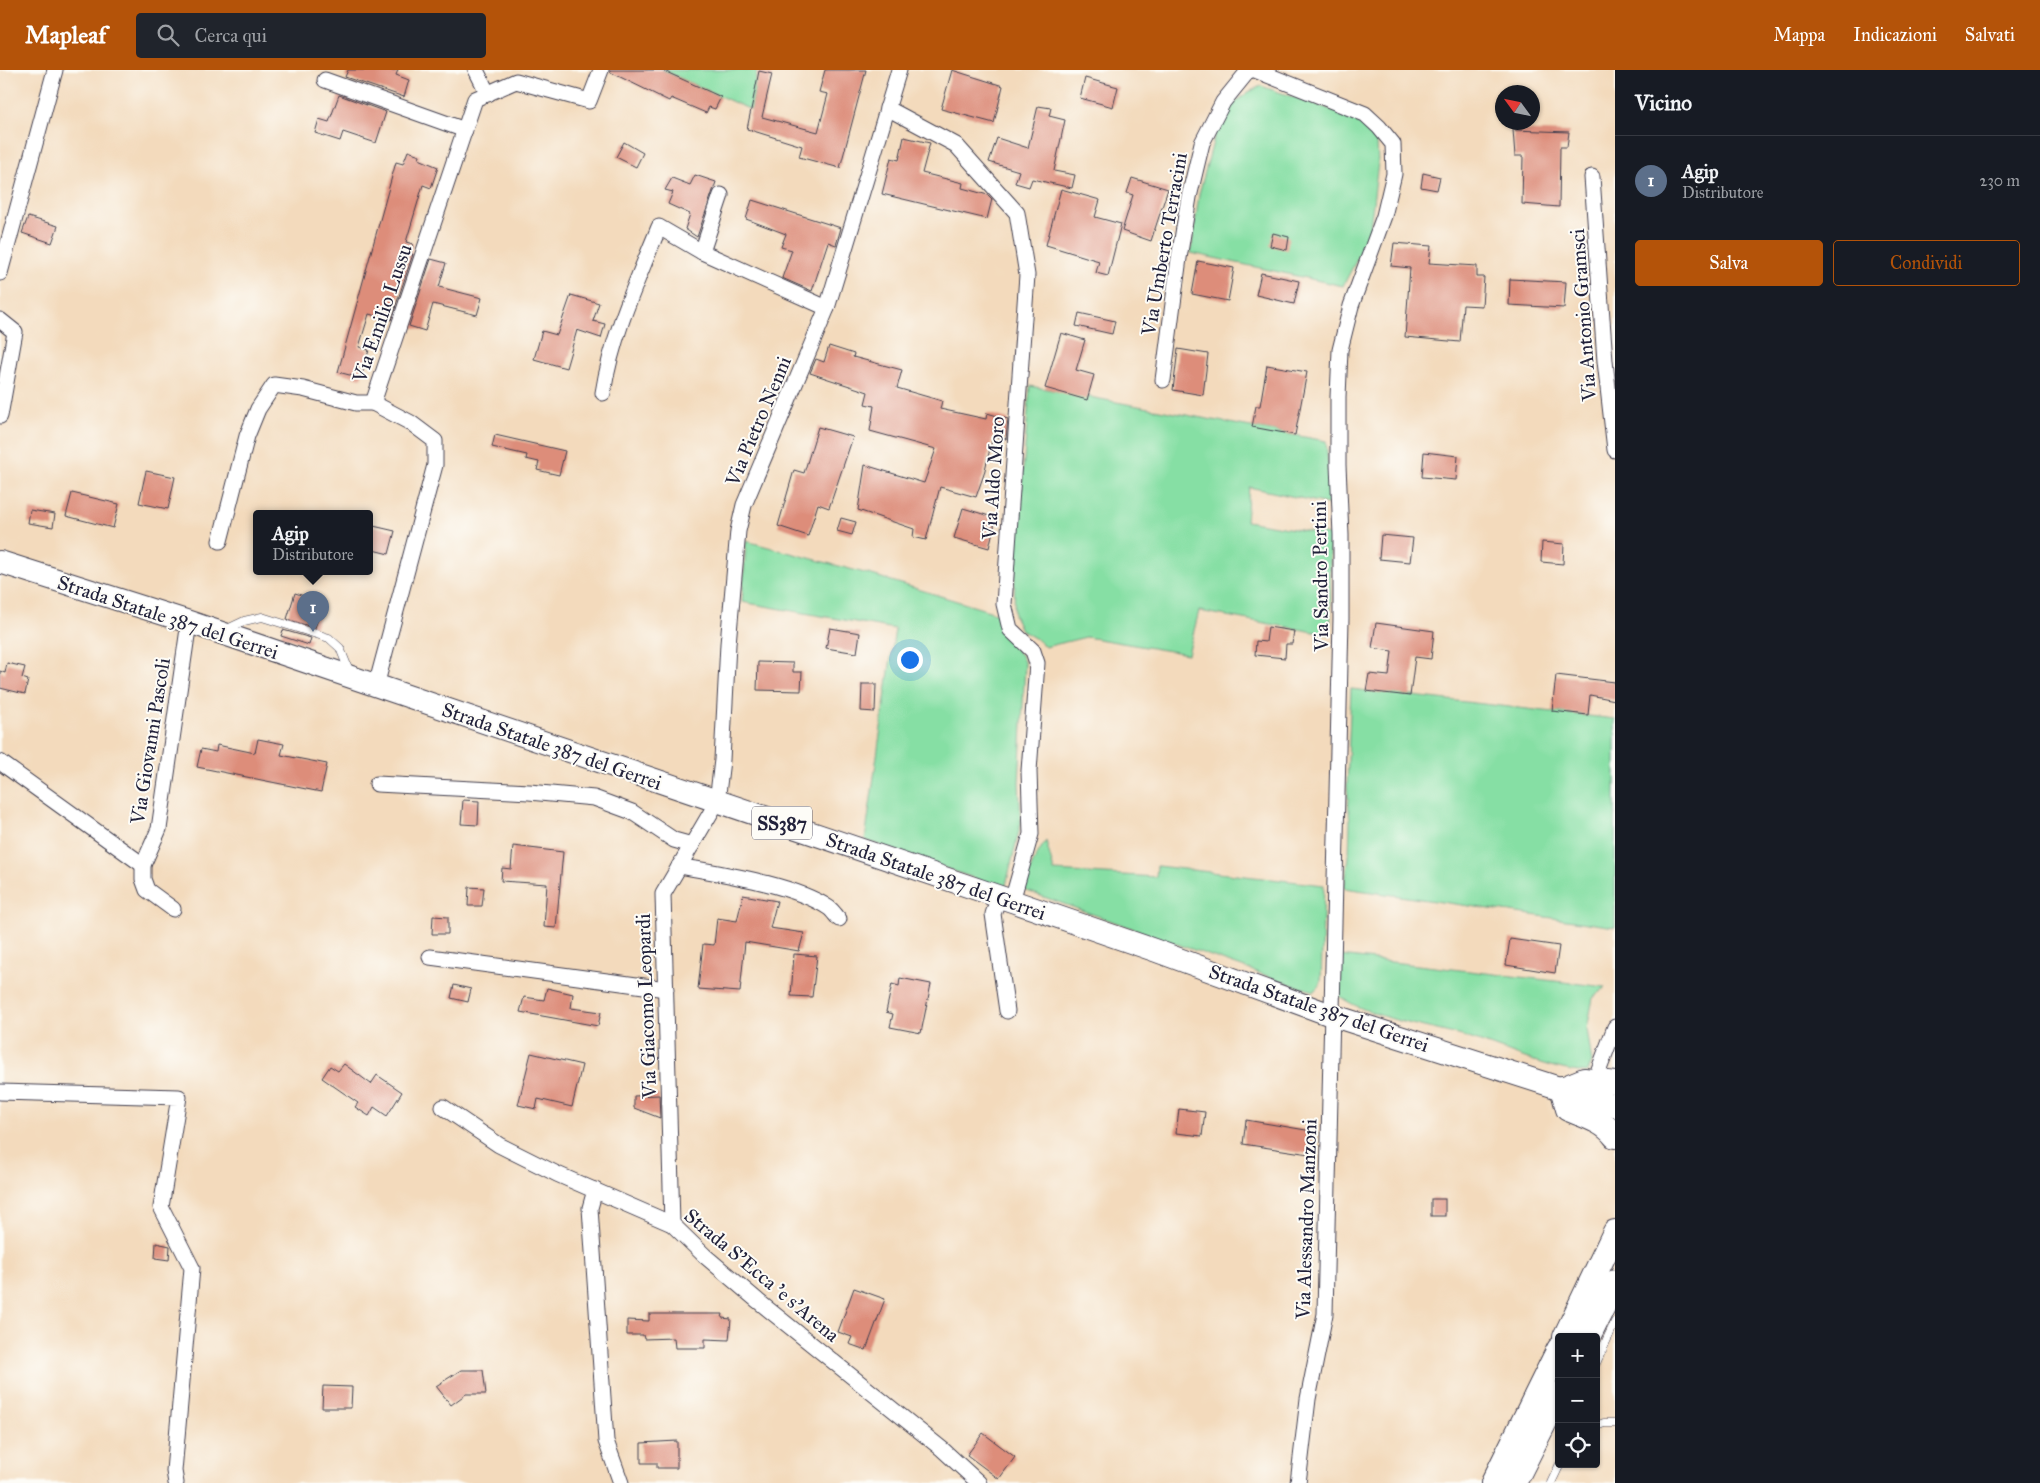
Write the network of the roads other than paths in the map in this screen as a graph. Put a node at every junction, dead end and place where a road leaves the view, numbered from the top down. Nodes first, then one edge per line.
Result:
1 (55, 70) edge
2 (476, 70) edge
3 (600, 70) edge
4 (898, 70) edge
5 (1250, 70) edge
6 (1255, 70) edge
7 (325, 80) dead end
8 (488, 94) junction
9 (888, 108) junction
10 (465, 130) junction
11 (1592, 178) dead end
12 (722, 195) dead end
13 (702, 252) junction
14 (0, 273) edge
15 (827, 308) junction
16 (0, 320) edge
17 (1163, 380) dead end
18 (603, 393) dead end
19 (373, 403) junction
20 (0, 416) edge
21 (1615, 450) edge
22 (220, 540) dead end
23 (0, 562) edge
24 (189, 622) junction
25 (218, 632) junction
26 (352, 678) junction
27 (376, 686) junction
28 (0, 762) edge
29 (378, 784) dead end
30 (717, 802) junction
31 (692, 844) junction
32 (143, 865) junction
33 (679, 866) junction
34 (1005, 899) junction
35 (173, 909) dead end
36 (839, 919) dead end
37 (430, 957) dead end
38 (666, 989) junction
39 (1007, 1011) dead end
40 (1331, 1015) junction
41 (1615, 1027) edge
42 (1605, 1081) edge
43 (1562, 1088) junction
44 (0, 1092) edge
45 (1615, 1106) edge
46 (443, 1107) dead end
47 (1615, 1136) edge
48 (595, 1190) junction
49 (672, 1224) junction
50 (1615, 1232) edge
51 (1615, 1282) edge
52 (1615, 1322) edge
53 (1567, 1333) edge
54 (1590, 1333) edge
55 (1600, 1354) edge
56 (1555, 1357) edge
57 (1555, 1402) edge
58 (1615, 1423) edge
59 (1600, 1424) edge
60 (1558, 1468) edge
61 (176, 1483) edge
62 (621, 1483) edge
63 (979, 1483) edge
64 (1298, 1483) edge
65 (1493, 1483) edge
66 (1514, 1483) edge
67 (1551, 1483) edge

1 - 14 street
2 - 8 street
3 - 8 street, Via Emilio Lussu
4 - 9 street, Via Pietro Nenni
5 - 17 street, Via Umberto Terracini
6 - 40 street, Via Sandro Pertini
7 - 10 street
8 - 10 street, Via Emilio Lussu
9 - 15 street, Via Pietro Nenni
9 - 34 street, Via Aldo Moro
10 - 19 street, Via Emilio Lussu
11 - 21 street, Via Antonio Gramsci
12 - 13 street
13 - 15 street
13 - 18 street
15 - 30 street, Via Pietro Nenni
16 - 20 street
19 - 22 street
19 - 27 street, Via Emilio Lussu
23 - 24 main road, Strada Statale 387 del Gerrei / SS387
24 - 25 main road, Strada Statale 387 del Gerrei / SS387
24 - 32 street, Via Giovanni Pascoli
25 - 26 main road, Strada Statale 387 del Gerrei / SS387
25 - 26 lane
26 - 27 main road, Strada Statale 387 del Gerrei / SS387
27 - 30 main road, Strada Statale 387 del Gerrei / SS387
28 - 32 street
29 - 31 street
30 - 31 street, Via Giacomo Leopardi
30 - 34 main road, Strada Statale 387 del Gerrei / SS387
31 - 33 street, Via Giacomo Leopardi
32 - 35 street
33 - 36 street
33 - 38 street, Via Giacomo Leopardi
34 - 39 street, Via Aldo Moro
34 - 40 main road, Strada Statale 387 del Gerrei / SS387
37 - 38 street
38 - 49 street, Via Giacomo Leopardi
40 - 43 main road, Strada Statale 387 del Gerrei / SS387
40 - 64 street, Via Alessandro Manzoni
41 - 42 street
42 - 43 main road
43 - 45 main road, Strada Statale 387 del Gerrei / SS387
43 - 47 highway
44 - 61 street
46 - 48 street, Strada S'Ecca 'e s'Arena
48 - 49 street, Strada S'Ecca 'e s'Arena
48 - 62 street
49 - 63 street, Strada S'Ecca 'e s'Arena
50 - 53 highway
51 - 54 highway
52 - 55 lane
56 - 65 highway
57 - 66 highway
58 - 59 lane
60 - 67 lane

